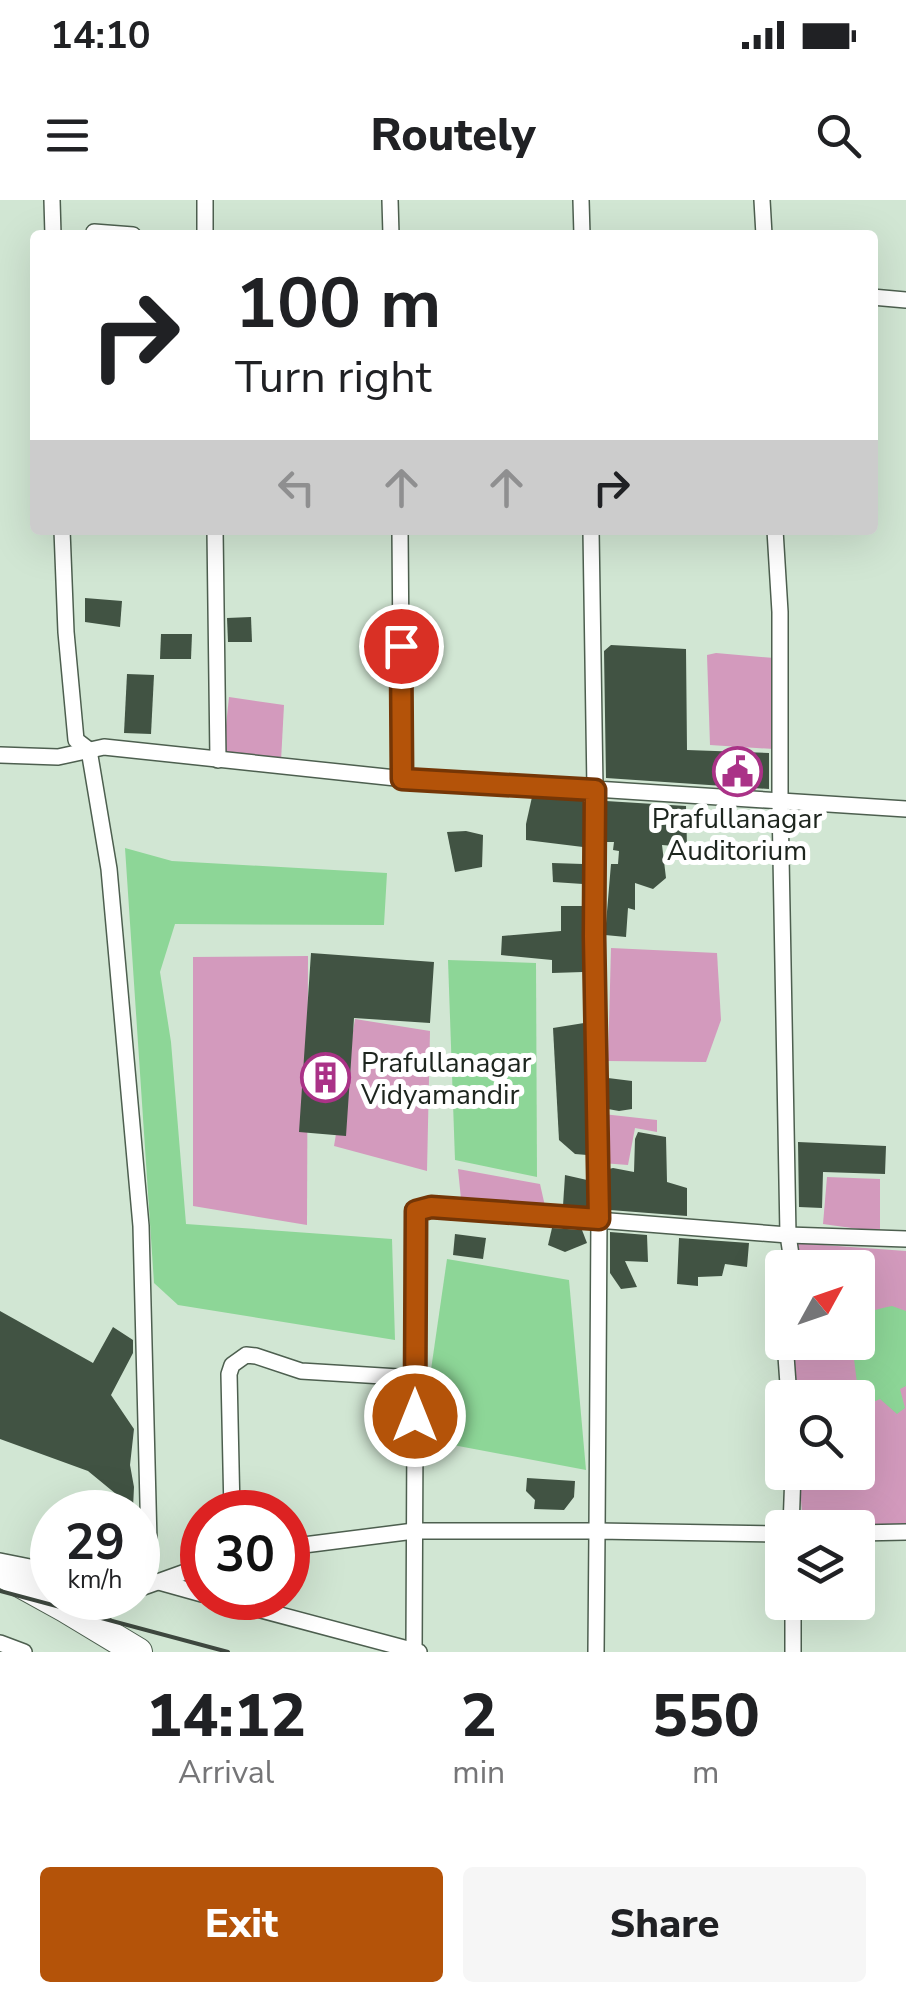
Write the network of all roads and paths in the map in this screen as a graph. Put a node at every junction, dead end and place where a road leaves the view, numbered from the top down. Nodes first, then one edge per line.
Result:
1 (52, 200) edge
2 (205, 200) edge
3 (390, 200) edge
4 (581, 200) edge
5 (762, 200) edge
6 (53, 230) edge
7 (205, 230) edge
8 (391, 230) edge
9 (582, 230) edge
10 (764, 230) edge
11 (878, 298) edge
12 (906, 300) edge
13 (62, 535) edge
14 (216, 535) edge
15 (400, 535) edge
16 (590, 535) edge
17 (775, 535) edge
18 (89, 750) junction
19 (0, 755) edge
20 (218, 760) junction
21 (402, 779) junction
22 (595, 790) junction
23 (780, 802) junction
24 (906, 810) edge
25 (599, 1219) junction
26 (788, 1235) junction
27 (906, 1239) edge
28 (790, 1250) edge
29 (415, 1378) junction
30 (148, 1490) edge
31 (232, 1490) edge
32 (414, 1531) junction
33 (598, 1531) junction
34 (906, 1532) edge
35 (875, 1533) edge
36 (765, 1534) edge
37 (310, 1544) edge
38 (0, 1561) edge
39 (30, 1567) edge
40 (0, 1572) edge
41 (299, 1620) edge
42 (793, 1620) edge
43 (0, 1644) edge
44 (416, 1651) edge
45 (24, 1652) edge
46 (138, 1652) edge
47 (596, 1652) edge
48 (793, 1652) edge

1 - 6 street
2 - 7 street
3 - 8 street
4 - 9 street
5 - 10 street
11 - 12 street
13 - 18 street
14 - 20 street
15 - 21 street
16 - 22 street
17 - 23 street
18 - 19 street
18 - 20 street
18 - 30 street
20 - 21 street
21 - 22 street
22 - 23 street
22 - 25 street
23 - 24 street
23 - 26 street
25 - 26 street
25 - 29 street
25 - 33 street
26 - 27 street
26 - 28 street
29 - 31 street
29 - 32 street
32 - 33 street
32 - 37 street
32 - 44 street
33 - 36 street
33 - 47 street
34 - 35 street
38 - 39 street
40 - 46 highway
41 - 44 street
42 - 48 street
43 - 45 street

